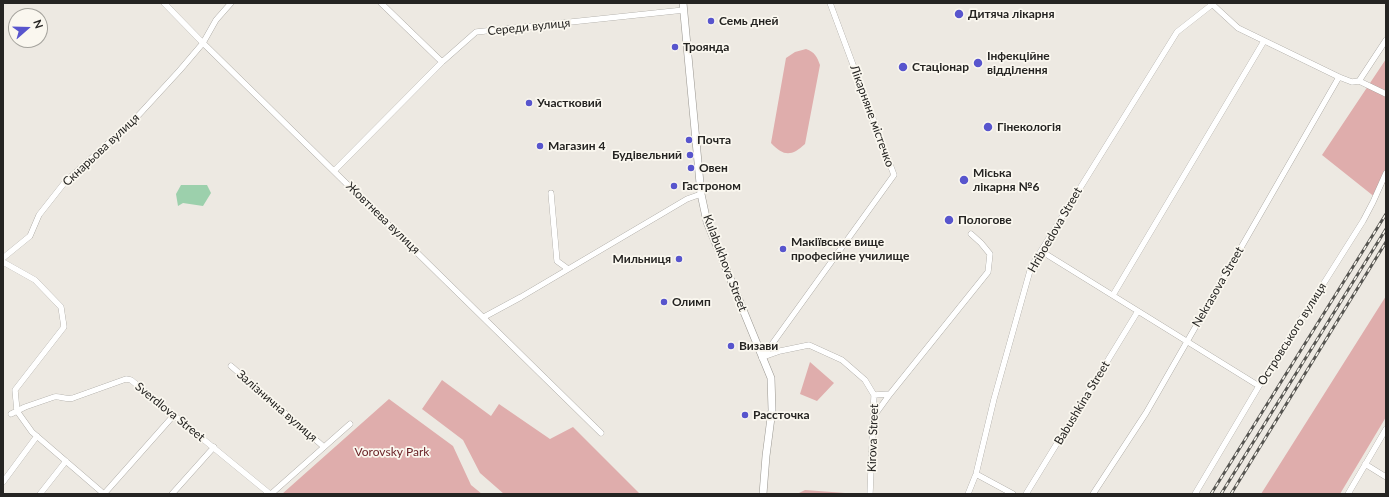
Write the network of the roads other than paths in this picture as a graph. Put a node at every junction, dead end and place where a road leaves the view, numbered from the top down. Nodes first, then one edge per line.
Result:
1 (164, 3) edge
2 (232, 3) edge
3 (381, 3) edge
4 (830, 3) edge
5 (1213, 4) edge
6 (683, 7) edge
7 (1386, 40) edge
8 (1264, 41) junction
9 (203, 43) junction
10 (442, 62) junction
11 (1339, 77) junction
12 (1359, 81) junction
13 (1386, 94) edge
14 (334, 171) junction
15 (1386, 173) edge
16 (551, 193) dead end
17 (701, 194) junction
18 (971, 234) dead end
19 (1041, 251) junction
20 (3, 258) edge
21 (3, 262) edge
22 (568, 269) junction
23 (1113, 295) junction
24 (1138, 311) junction
25 (484, 317) junction
26 (1187, 341) junction
27 (762, 358) junction
28 (230, 366) dead end
29 (1259, 386) junction
30 (890, 394) junction
31 (874, 395) junction
32 (17, 411) junction
33 (12, 414) dead end
34 (174, 415) junction
35 (874, 417) junction
36 (350, 424) dead end
37 (1386, 429) edge
38 (601, 433) dead end
39 (37, 436) junction
40 (214, 447) junction
41 (324, 447) junction
42 (66, 461) junction
43 (1365, 464) junction
44 (976, 474) junction
45 (1386, 477) edge
46 (3, 482) edge
47 (40, 494) edge
48 (104, 494) edge
49 (172, 494) edge
50 (271, 494) edge
51 (763, 494) edge
52 (870, 494) edge
53 (968, 494) edge
54 (1013, 494) edge
55 (1026, 494) edge
56 (1093, 494) edge
57 (1195, 494) edge
58 (1348, 494) edge

1 - 9 street, Жовтнева вулиця
2 - 9 street, Скнарьова вулиця
3 - 10 street
4 - 27 street, Лікарняне містечко
5 - 8 street
5 - 19 street, Hriboedova Street
6 - 10 street, Середи вулиця
6 - 17 street, Kulabukhova Street
7 - 12 street
8 - 11 street
8 - 23 street
9 - 14 street, Жовтнева вулиця
9 - 20 street, Скнарьова вулиця
10 - 14 street, Середи вулиця
11 - 12 street
11 - 26 street, Nekrasova Street
12 - 13 street
14 - 25 street, Жовтнева вулиця
15 - 29 street, Островського вулиця
16 - 22 street
17 - 22 street
17 - 27 street, Kulabukhova Street
18 - 30 street
19 - 23 street
19 - 44 street, Hriboedova Street
21 - 32 street
22 - 25 street
23 - 24 street
24 - 26 street
24 - 55 street, Babushkina Street
25 - 38 street, Жовтнева вулиця
26 - 29 street
26 - 56 street, Nekrasova Street
27 - 31 street, Kirova Street
27 - 51 street, Kulabukhova Street
28 - 41 street, Залізнична вулиця
29 - 57 street, Островського вулиця
30 - 31 street
30 - 35 street
31 - 35 street, Kirova Street
32 - 33 street, Sverdlova Street
32 - 34 street, Sverdlova Street
32 - 39 street
34 - 40 street, Sverdlova Street
34 - 48 street
35 - 52 street, Kirova Street
36 - 41 street
37 - 43 street
39 - 42 street
39 - 46 street
40 - 49 street
40 - 50 street, Sverdlova Street
41 - 50 street
42 - 47 street
42 - 48 street
43 - 45 street
43 - 58 street
44 - 53 street, Hriboedova Street
44 - 54 street

